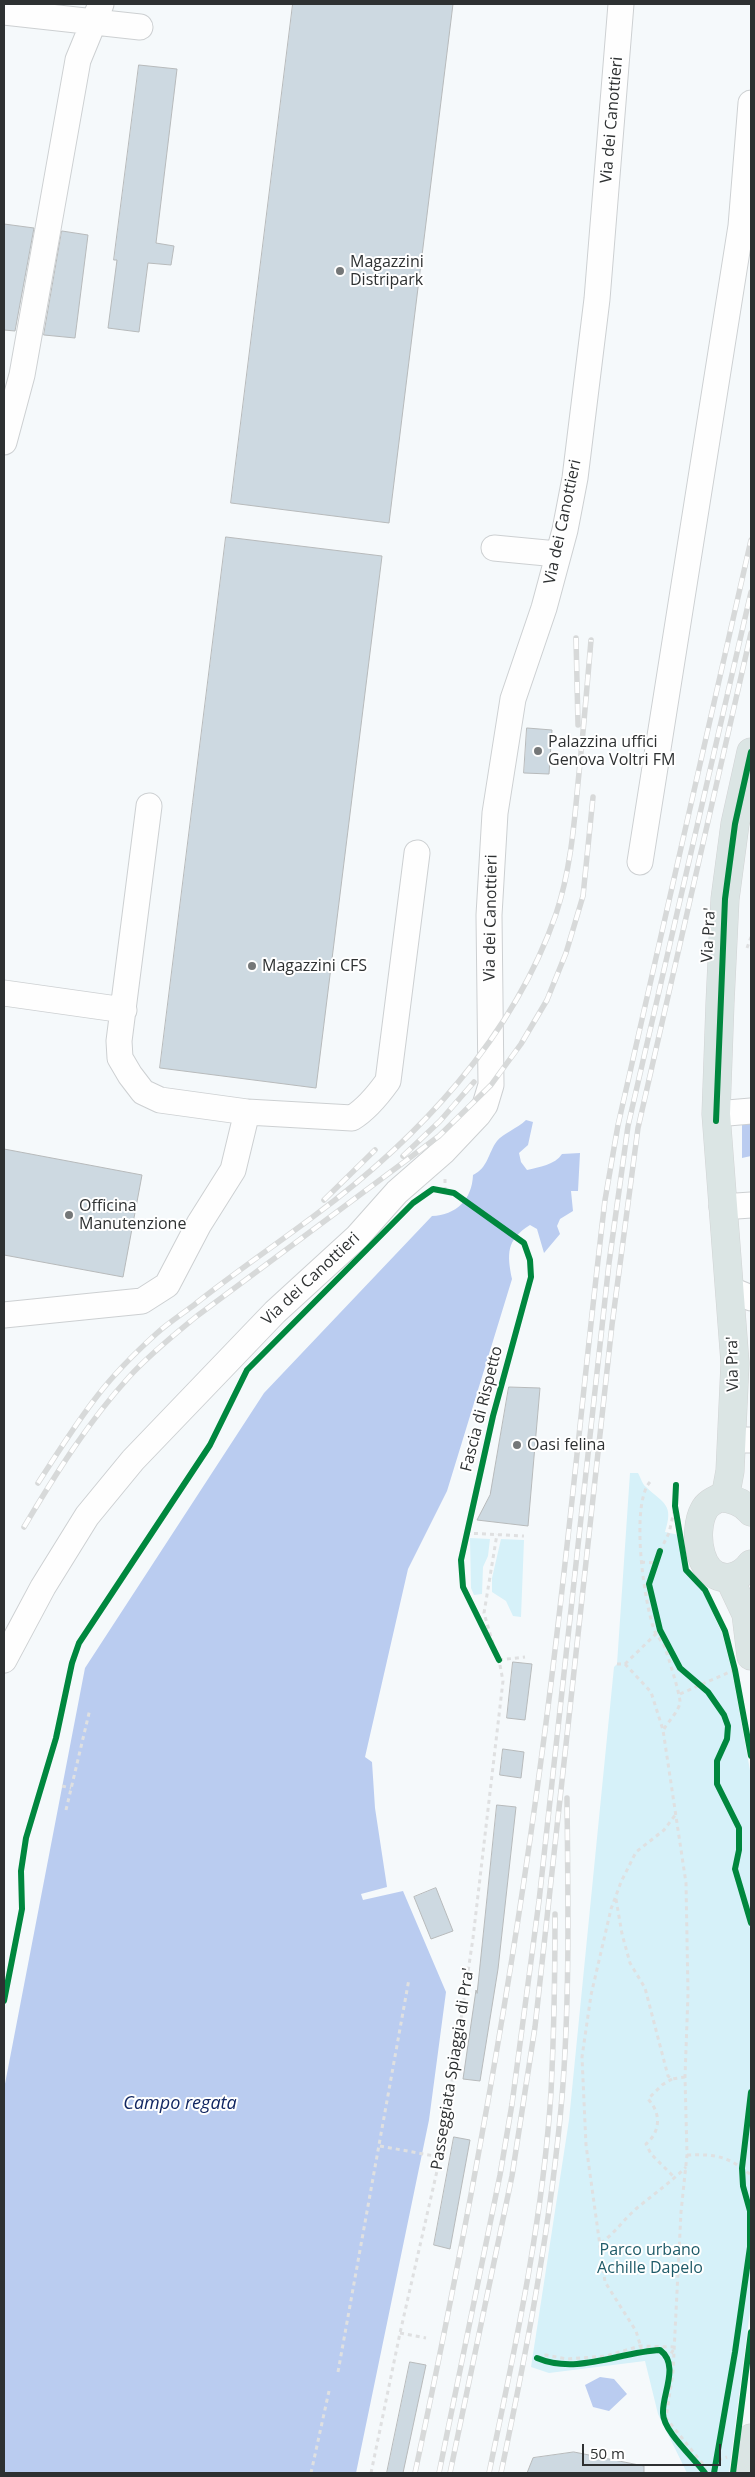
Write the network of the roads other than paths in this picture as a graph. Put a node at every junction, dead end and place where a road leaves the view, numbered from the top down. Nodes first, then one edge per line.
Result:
1 (621, 4) edge
2 (4, 12) edge
3 (98, 13) edge
4 (140, 26) dead end
5 (751, 103) edge
6 (4, 442) edge
7 (494, 548) dead end
8 (557, 554) junction
9 (751, 752) edge
10 (148, 806) dead end
11 (743, 825) edge
12 (417, 852) dead end
13 (640, 862) dead end
14 (4, 993) edge
15 (124, 1010) junction
16 (751, 1111) edge
17 (247, 1112) junction
18 (716, 1117) junction
19 (751, 1205) edge
20 (722, 1208) junction
21 (740, 1294) edge
22 (4, 1315) edge
23 (741, 1440) edge
24 (725, 1498) junction
25 (751, 1512) edge
26 (745, 1569) edge
27 (741, 1647) edge
28 (4, 1660) edge
29 (746, 2431) edge
30 (748, 2473) edge

1 - 8 street, Via dei Canottieri
2 - 3 street
3 - 4 street
3 - 6 street
5 - 13 street
7 - 8 street
8 - 28 street, Via dei Canottieri
9 - 11 main road, Via Pra'
10 - 15 street
11 - 18 main road, Via Pra'
12 - 17 street
14 - 15 street
15 - 17 street
16 - 18 street
17 - 22 street
18 - 20 main road, Via Pra'
19 - 20 street
20 - 21 main road, Via Pra'
21 - 23 main road, Via Pra'
23 - 24 main road, Via Pra'
24 - 25 main road
24 - 26 main road
26 - 27 main road
29 - 30 main road

